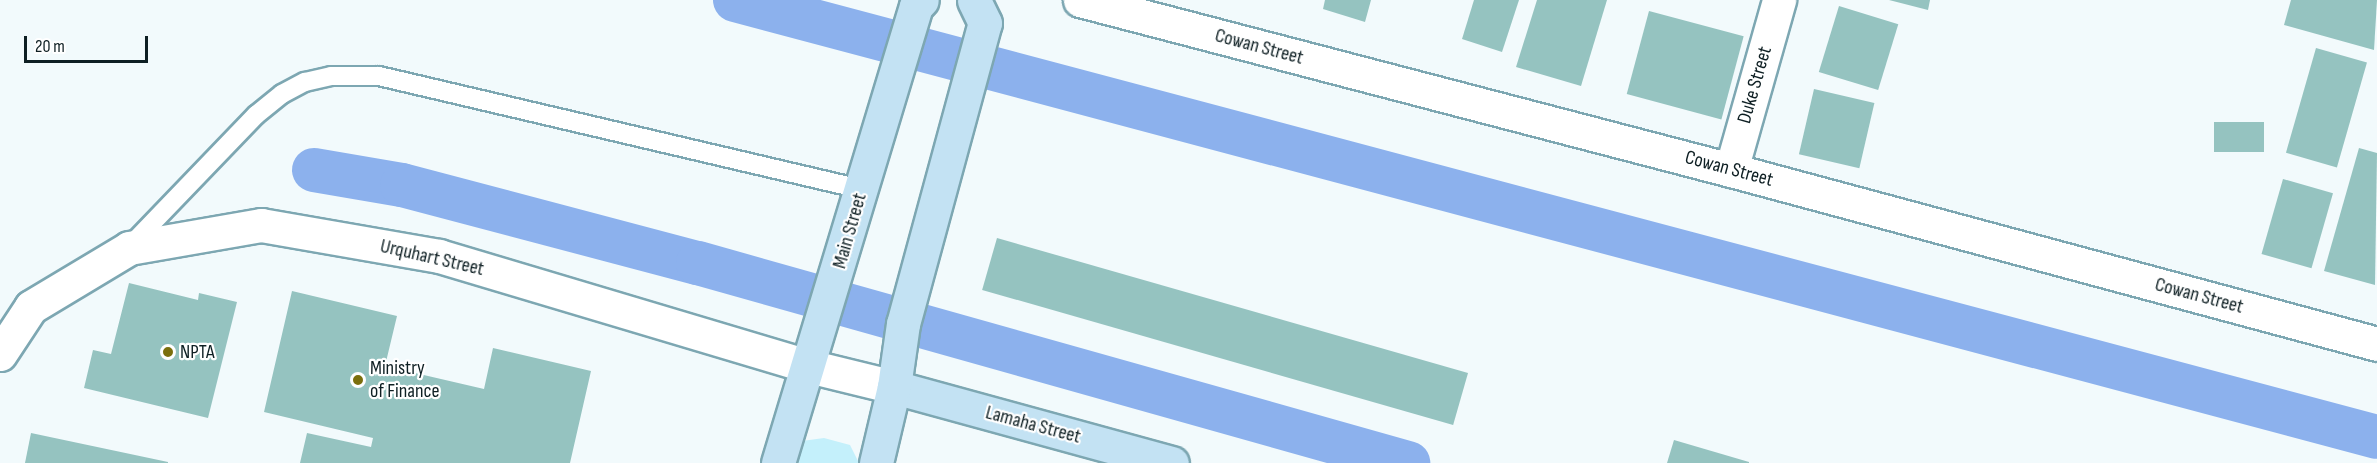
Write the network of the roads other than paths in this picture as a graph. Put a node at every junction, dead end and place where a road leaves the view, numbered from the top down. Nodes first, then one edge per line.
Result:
1 (1080, 0) edge
2 (1779, 0) edge
3 (919, 3) edge
4 (980, 11) edge
5 (1731, 170) junction
6 (862, 189) junction
7 (129, 248) junction
8 (2377, 344) edge
9 (0, 354) edge
10 (808, 366) junction
11 (894, 387) junction
12 (778, 463) edge
13 (876, 463) edge
14 (1172, 463) edge

1 - 5 street, Cowan Street
2 - 5 street, Duke Street
3 - 6 main road, Main Street
4 - 11 main road
5 - 8 street, Cowan Street
6 - 7 lane
6 - 10 main road, Main Street
7 - 9 street, Urquhart Street
7 - 10 street, Urquhart Street
10 - 11 street, Urquhart Street
10 - 12 main road, Main Street
11 - 13 main road
11 - 14 main road, Lamaha Street

